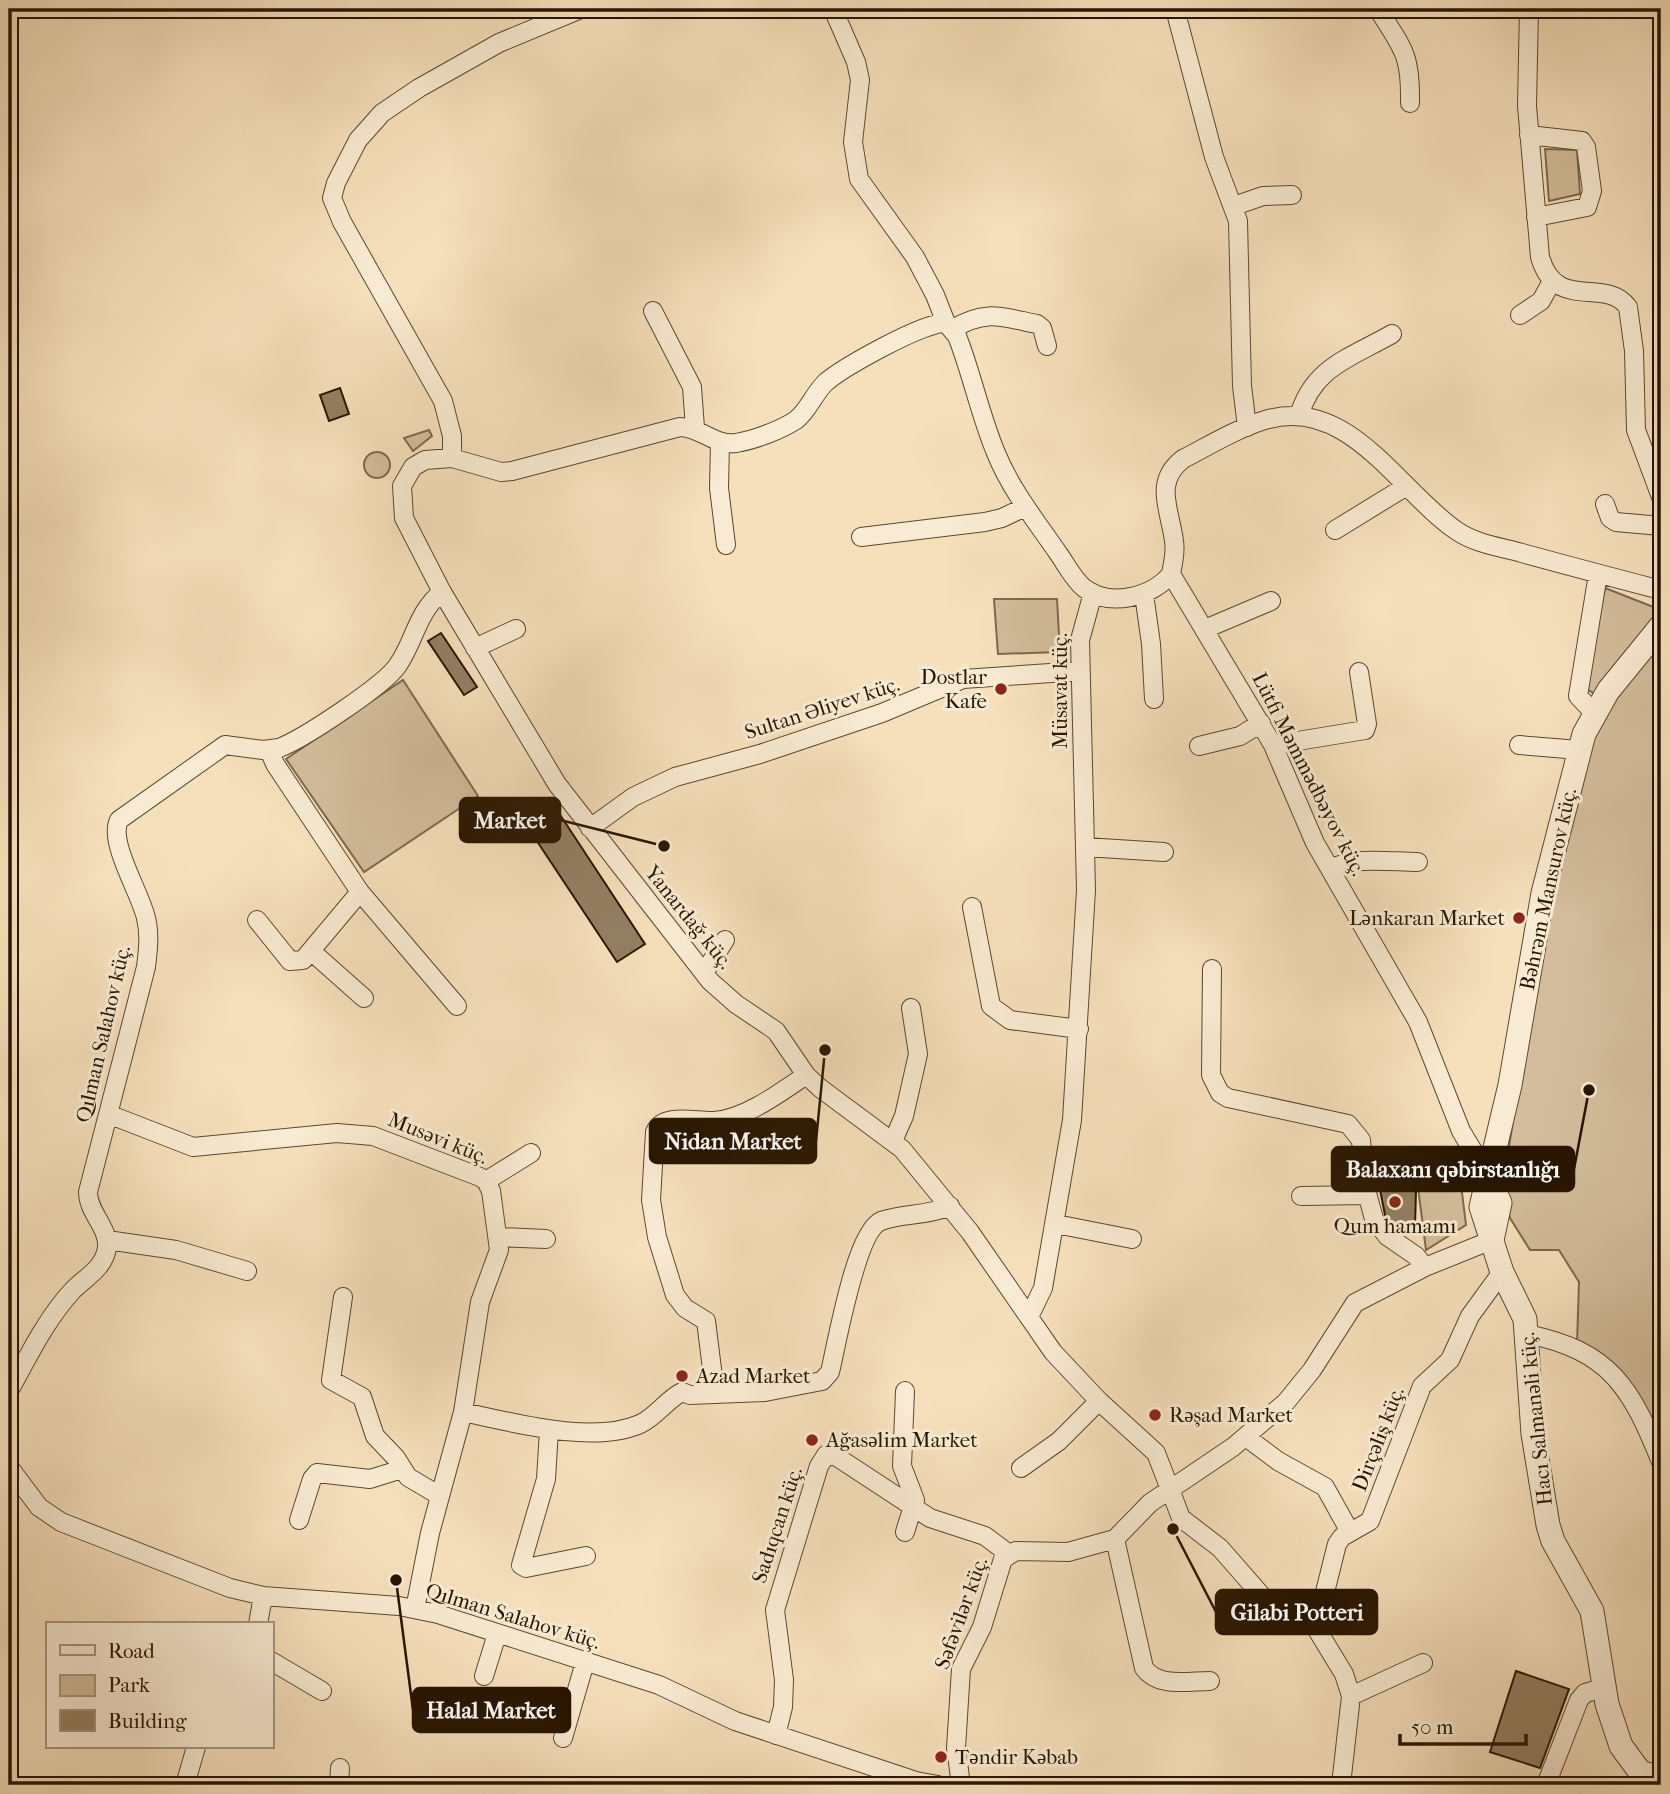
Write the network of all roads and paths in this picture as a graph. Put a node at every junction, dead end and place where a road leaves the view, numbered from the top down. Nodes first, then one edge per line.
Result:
1 (581, 9) edge
2 (833, 9) edge
3 (1175, 9) edge
4 (1378, 9) edge
5 (1529, 9) edge
6 (1410, 103) dead end
7 (1529, 135) junction
8 (1292, 195) dead end
9 (1234, 206) junction
10 (1536, 217) junction
11 (1552, 281) junction
12 (653, 310) dead end
13 (1520, 315) dead end
14 (949, 326) junction
15 (1392, 334) dead end
16 (1047, 346) dead end
17 (1299, 416) junction
18 (1247, 427) junction
19 (695, 428) junction
20 (720, 442) junction
21 (453, 458) junction
22 (1405, 487) junction
23 (1661, 497) edge
24 (1605, 504) dead end
25 (1025, 507) junction
26 (1661, 526) edge
27 (1335, 530) dead end
28 (861, 537) dead end
29 (726, 545) dead end
30 (1171, 574) junction
31 (1598, 574) junction
32 (1661, 590) edge
33 (442, 592) junction
34 (1093, 593) junction
35 (1144, 594) junction
36 (1271, 601) dead end
37 (1661, 626) edge
38 (516, 629) dead end
39 (1205, 629) junction
40 (475, 648) junction
41 (1080, 671) junction
42 (1359, 672) dead end
43 (1154, 699) dead end
44 (1594, 713) junction
45 (1261, 723) junction
46 (1273, 745) junction
47 (1519, 745) dead end
48 (1199, 746) dead end
49 (269, 750) junction
50 (1579, 750) junction
51 (590, 828) junction
52 (1085, 847) junction
53 (1164, 852) dead end
54 (1418, 862) dead end
55 (1330, 869) junction
56 (360, 892) junction
57 (972, 907) dead end
58 (257, 920) dead end
59 (725, 940) dead end
60 (311, 951) junction
61 (1212, 969) dead end
62 (704, 973) junction
63 (364, 998) dead end
64 (457, 1006) dead end
65 (911, 1008) dead end
66 (1079, 1029) junction
67 (806, 1075) junction
68 (108, 1114) junction
69 (893, 1141) junction
70 (531, 1153) dead end
71 (1488, 1176) junction
72 (486, 1181) junction
73 (1367, 1195) junction
74 (1301, 1196) dead end
75 (950, 1206) junction
76 (1056, 1224) junction
77 (499, 1237) junction
78 (546, 1239) dead end
79 (1132, 1239) dead end
80 (107, 1240) junction
81 (1492, 1240) junction
82 (1424, 1267) junction
83 (247, 1271) dead end
84 (1502, 1272) junction
85 (343, 1297) dead end
86 (1029, 1317) junction
87 (1527, 1334) junction
88 (9, 1391) edge
89 (905, 1391) dead end
90 (715, 1393) junction
91 (1099, 1401) junction
92 (463, 1412) junction
93 (549, 1430) junction
94 (1246, 1437) junction
95 (1661, 1462) edge
96 (9, 1466) edge
97 (1021, 1468) dead end
98 (402, 1469) junction
99 (1168, 1488) junction
100 (440, 1496) junction
101 (915, 1508) junction
102 (299, 1520) dead end
103 (905, 1532) dead end
104 (1350, 1532) junction
105 (1115, 1539) junction
106 (1009, 1554) junction
107 (586, 1556) dead end
108 (263, 1596) junction
109 (415, 1609) junction
110 (258, 1622) edge
111 (1317, 1623) junction
112 (497, 1634) junction
113 (273, 1662) edge
114 (585, 1662) junction
115 (1423, 1663) dead end
116 (484, 1676) dead end
117 (1210, 1681) dead end
118 (1604, 1688) junction
119 (322, 1691) dead end
120 (1351, 1696) junction
121 (776, 1735) junction
122 (563, 1738) dead end
123 (196, 1748) edge
124 (1645, 1778) edge
125 (185, 1785) edge
126 (938, 1785) edge
127 (961, 1785) edge
128 (1341, 1785) edge
129 (1546, 1785) edge

1 - 21 street
2 - 14 street
3 - 9 street
4 - 6 street
5 - 7 street
7 - 10 street
7 - 10 street
8 - 9 street
9 - 18 street
10 - 11 street
11 - 13 street
11 - 23 street
12 - 19 street
14 - 16 street
14 - 20 street
14 - 25 street
15 - 17 street
17 - 18 street
17 - 22 street
18 - 30 street
19 - 20 street
19 - 21 street, Yanardağ küç.
20 - 29 street
21 - 33 street, Yanardağ küç.
22 - 27 street
22 - 31 street
24 - 26 street
25 - 28 street
25 - 34 street
30 - 35 street
30 - 39 street, Lütfi Məmmədbəyov küç.
31 - 32 street
31 - 44 street
33 - 40 street, Yanardağ küç.
33 - 49 street, Qılman Salahov küç.
34 - 35 street
34 - 41 street, Müsavat küç.
35 - 43 street
36 - 39 street
37 - 44 street, Bəhrəm Mansurov küç.
38 - 40 street
39 - 45 street, Lütfi Məmmədbəyov küç.
40 - 51 street, Yanardağ küç.
41 - 51 street, Sultan Əliyev küç.
41 - 52 street, Müsavat küç.
42 - 46 street
44 - 50 street, Bəhrəm Mansurov küç.
45 - 46 street, Lütfi Məmmədbəyov küç.
45 - 48 street
46 - 55 street, Lütfi Məmmədbəyov küç.
47 - 50 street
49 - 56 street
49 - 68 street, Qılman Salahov küç.
50 - 71 street, Bəhrəm Mansurov küç.
51 - 62 street, Yanardağ küç.
52 - 53 street
52 - 66 street, Müsavat küç.
54 - 55 street
55 - 71 street, Lütfi Məmmədbəyov küç.
56 - 60 street
56 - 64 street
57 - 66 street
58 - 60 street
59 - 62 street
60 - 63 street
61 - 73 street
62 - 67 street, Yanardağ küç.
65 - 69 street
66 - 76 street, Müsavat küç.
67 - 69 street, Yanardağ küç.
67 - 90 street
68 - 72 street, Musəvi küç.
68 - 80 street, Qılman Salahov küç.
69 - 75 street, Yanardağ küç.
70 - 72 street
71 - 81 street
72 - 77 street, Musəvi küç.
73 - 74 street
73 - 82 street
75 - 86 street, Yanardağ küç.
75 - 90 street
76 - 79 street
76 - 86 street, Müsavat küç.
77 - 78 street
77 - 92 street, Musəvi küç.
80 - 83 street
80 - 88 street
81 - 82 street
81 - 84 street, Hacı Salmanəli küç.
82 - 94 street
84 - 87 street, Hacı Salmanəli küç.
84 - 104 street, Dirçəliş küç.
85 - 98 street
86 - 91 street, Yanardağ küç.
87 - 95 street
87 - 118 street, Hacı Salmanəli küç.
89 - 101 street
90 - 93 street
91 - 97 street
91 - 99 street, Yanardağ küç.
92 - 93 street
92 - 100 street, Musəvi küç.
93 - 107 street
94 - 99 street
94 - 104 street
96 - 108 street, Qılman Salahov küç.
98 - 100 street
98 - 102 street
99 - 105 street
99 - 111 street, Yanardağ küç.
100 - 109 street, Musəvi küç.
101 - 103 street
101 - 106 street, Sadıqcan küç.
101 - 121 street, Sadıqcan küç.
104 - 111 street, Dirçəliş küç.
105 - 106 street, Səfəvilər küç.
105 - 117 street
106 - 127 street, Səfəvilər küç.
108 - 109 street, Qılman Salahov küç.
108 - 110 street
109 - 112 street, Qılman Salahov küç.
111 - 120 street
112 - 114 street, Qılman Salahov küç.
112 - 116 street
113 - 119 street
114 - 121 street, Qılman Salahov küç.
114 - 122 street
115 - 120 street
118 - 124 street, Hacı Salmanəli küç.
118 - 129 street
120 - 128 street
121 - 126 street, Qılman Salahov küç.
123 - 125 street

